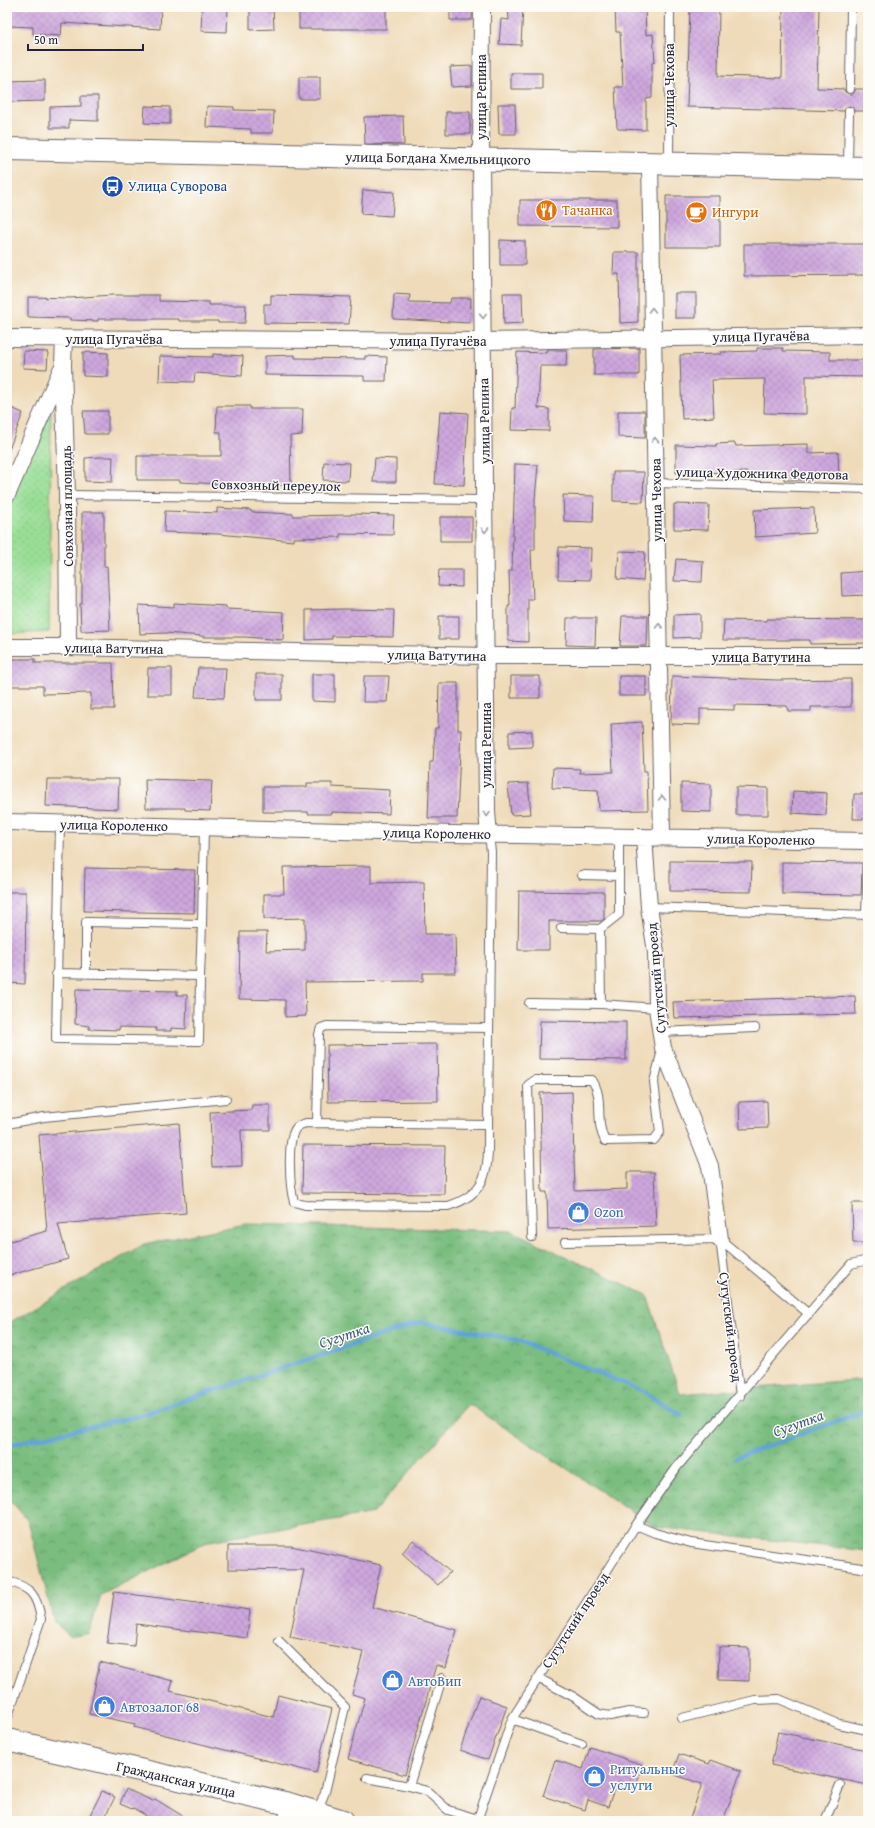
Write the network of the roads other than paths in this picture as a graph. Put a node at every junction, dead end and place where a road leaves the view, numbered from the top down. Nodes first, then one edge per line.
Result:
1 (482, 7) edge
2 (670, 7) edge
3 (851, 7) edge
4 (850, 89) dead end
5 (849, 111) dead end
6 (7, 149) edge
7 (481, 159) junction
8 (659, 163) junction
9 (858, 168) edge
10 (868, 335) edge
11 (653, 337) junction
12 (7, 338) edge
13 (64, 339) junction
14 (483, 341) junction
15 (63, 365) junction
16 (656, 483) junction
17 (868, 489) edge
18 (7, 495) edge
19 (67, 495) junction
20 (484, 500) junction
21 (7, 647) edge
22 (68, 647) junction
23 (486, 656) junction
24 (868, 656) edge
25 (659, 657) junction
26 (7, 822) edge
27 (60, 824) junction
28 (204, 827) junction
29 (489, 835) junction
30 (619, 837) junction
31 (644, 837) junction
32 (662, 837) junction
33 (868, 840) edge
34 (868, 861) edge
35 (582, 875) dead end
36 (619, 876) junction
37 (649, 907) junction
38 (867, 915) edge
39 (202, 924) junction
40 (561, 928) dead end
41 (600, 929) junction
42 (56, 973) junction
43 (86, 974) junction
44 (200, 976) junction
45 (529, 1003) dead end
46 (601, 1004) junction
47 (657, 1008) junction
48 (489, 1028) junction
49 (755, 1028) dead end
50 (661, 1040) junction
51 (226, 1099) dead end
52 (316, 1123) junction
53 (7, 1124) edge
54 (488, 1125) junction
55 (532, 1236) dead end
56 (720, 1239) junction
57 (565, 1242) dead end
58 (868, 1260) edge
59 (809, 1314) junction
60 (740, 1396) junction
61 (636, 1525) junction
62 (868, 1569) edge
63 (7, 1581) edge
64 (279, 1641) dead end
65 (442, 1678) dead end
66 (538, 1678) junction
67 (644, 1713) dead end
68 (682, 1718) dead end
69 (7, 1719) edge
70 (512, 1719) junction
71 (868, 1730) edge
72 (7, 1740) edge
73 (582, 1744) dead end
74 (367, 1778) dead end
75 (840, 1785) dead end
76 (409, 1786) junction
77 (317, 1812) junction
78 (288, 1813) edge
79 (478, 1820) edge
80 (343, 1821) edge
81 (825, 1821) edge

1 - 7 street, улица Репина
2 - 8 lane, улица Чехова
3 - 4 lane
5 - 9 lane
6 - 7 main road, улица Богдана Хмельницкого
7 - 8 main road, улица Богдана Хмельницкого
7 -> 14 street, улица Репина
8 - 9 main road, улица Богдана Хмельницкого
11 -> 8 street, улица Чехова
10 - 11 street, улица Пугачёва
11 - 14 street, улица Пугачёва
16 -> 11 street, улица Чехова
12 - 13 street, улица Пугачёва
13 - 14 street, улица Пугачёва
13 - 15 street, Совхозная площадь
14 - 20 street, улица Репина
15 - 18 street, Совхозная площадь
15 - 19 street, Совхозная площадь
16 - 17 lane, улица Художника Федотова
25 -> 16 street, улица Чехова
19 - 20 lane, Совхозный переулок
19 - 22 street, Совхозная площадь
20 -> 23 street, улица Репина
21 - 22 street, улица Ватутина
22 - 23 street, улица Ватутина
23 - 25 street, улица Ватутина
23 -> 29 street, улица Репина
24 - 25 street, улица Ватутина
32 -> 25 street, улица Чехова
26 - 27 street, улица Короленко
27 - 28 street, улица Короленко
27 - 42 lane
28 - 29 street, улица Короленко
28 - 39 lane
29 - 30 street, улица Короленко
29 - 48 lane
30 - 31 street, улица Короленко
30 - 36 lane
31 - 32 street, улица Короленко
31 - 37 street, Сугутский проезд
32 - 33 street, улица Короленко
34 - 38 lane
35 - 36 lane
36 - 41 lane
37 - 38 lane
37 - 47 street, Сугутский проезд
39 - 43 lane
39 - 44 lane
40 - 41 lane
41 - 46 lane
42 - 43 lane
42 - 44 lane
43 - 44 lane
45 - 46 lane
46 - 47 lane
47 - 50 street, Сугутский проезд
48 - 52 lane
48 - 54 lane
49 - 50 lane
50 - 55 lane
50 - 56 street, Сугутский проезд
51 - 53 lane
52 - 54 lane
52 - 54 lane
56 - 57 lane
56 - 59 lane
56 - 60 lane, Сугутский проезд
58 - 59 lane
59 - 60 lane
60 - 61 lane, Сугутский проезд
61 - 62 lane
61 - 66 lane, Сугутский проезд
63 - 69 lane
64 - 77 lane
65 - 76 lane
66 - 67 lane
66 - 70 lane, Сугутский проезд
68 - 71 lane
70 - 73 lane
70 - 79 lane, Сугутский проезд
72 - 78 main road, Гражданская улица
74 - 76 lane
75 - 81 lane
76 - 79 lane
77 - 78 main road, Гражданская улица
77 - 80 main road, Гражданская улица

